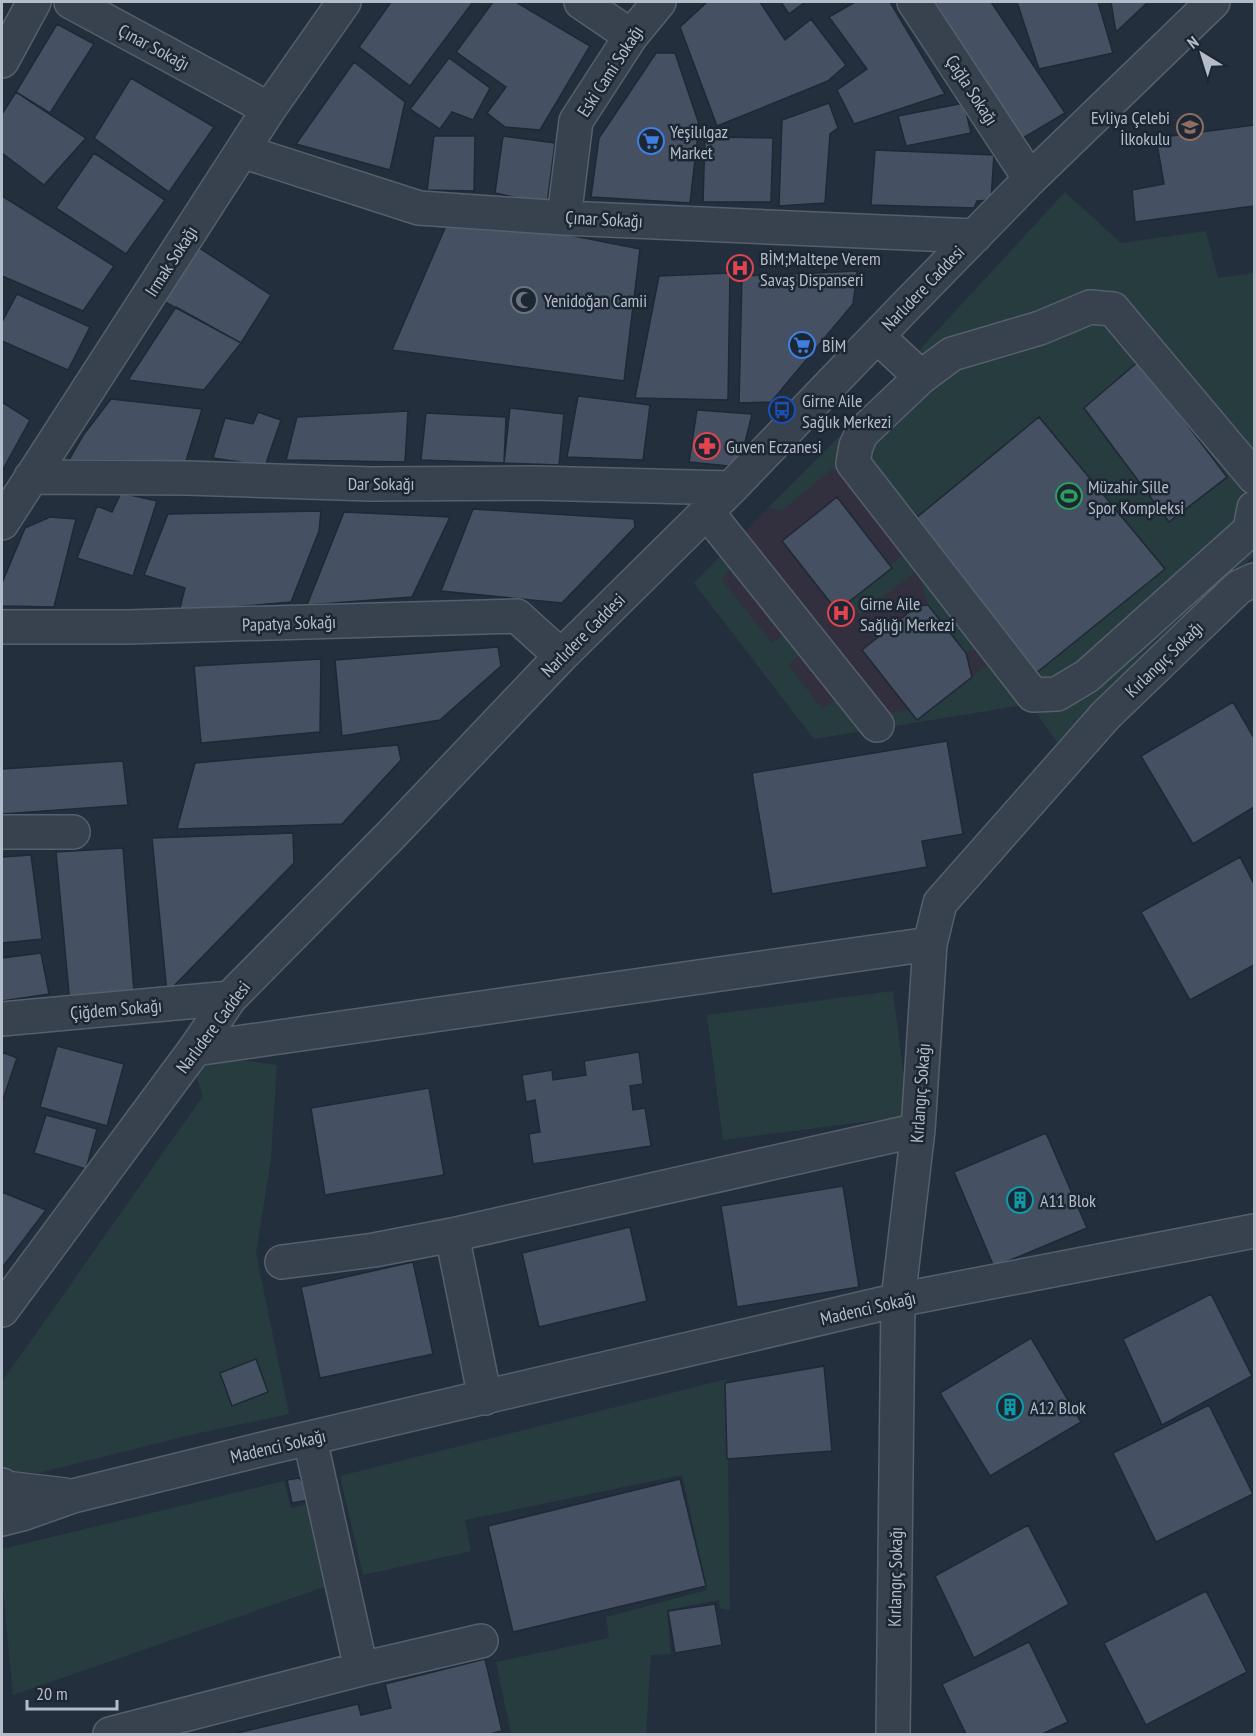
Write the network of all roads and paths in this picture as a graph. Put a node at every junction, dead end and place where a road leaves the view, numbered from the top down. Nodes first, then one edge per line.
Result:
1 (34, 2) edge
2 (71, 2) edge
3 (344, 2) edge
4 (581, 2) edge
5 (659, 2) edge
6 (914, 2) edge
7 (1213, 2) edge
8 (631, 36) junction
9 (2, 61) edge
10 (269, 109) junction
11 (242, 151) junction
12 (1030, 179) junction
13 (564, 218) junction
14 (975, 236) junction
15 (877, 336) junction
16 (921, 377) junction
17 (31, 477) junction
18 (1254, 477) edge
19 (731, 488) junction
20 (1254, 508) edge
21 (707, 512) junction
22 (2, 524) edge
23 (1254, 580) edge
24 (2, 627) edge
25 (561, 656) junction
26 (877, 725) dead end
27 (2, 832) edge
28 (73, 832) dead end
29 (930, 944) junction
30 (230, 998) junction
31 (2, 1019) edge
32 (195, 1049) junction
33 (918, 1130) junction
34 (1254, 1231) edge
35 (452, 1235) junction
36 (282, 1262) dead end
37 (898, 1300) junction
38 (2, 1310) edge
39 (485, 1398) junction
40 (310, 1438) junction
41 (2, 1485) edge
42 (73, 1496) junction
43 (2, 1502) edge
44 (2, 1519) edge
45 (481, 1641) dead end
46 (361, 1670) junction
47 (110, 1734) edge
48 (893, 1734) edge

1 - 9 street
2 - 10 street, Çınar Sokağı
3 - 10 street, Irmak Sokağı
4 - 8 street
5 - 8 street, Eski Cami Sokağı
6 - 12 street, Çağla Sokağı
7 - 12 street, Narlıdere Caddesi
8 - 13 street, Eski Cami Sokağı
10 - 11 street, Irmak Sokağı
11 - 13 street, Çınar Sokağı
11 - 17 street, Irmak Sokağı
12 - 14 street, Narlıdere Caddesi
13 - 14 street, Çınar Sokağı
14 - 15 street, Narlıdere Caddesi
15 - 16 street
15 - 19 street, Narlıdere Caddesi
16 - 18 street
16 - 20 street
17 - 19 street, Dar Sokağı
17 - 22 street, Irmak Sokağı
19 - 21 street, Narlıdere Caddesi
21 - 25 street, Narlıdere Caddesi
21 - 26 street
23 - 29 street, Kırlangıç Sokağı
24 - 25 street, Papatya Sokağı
25 - 30 street, Narlıdere Caddesi
27 - 28 street
29 - 32 street
29 - 33 street, Kırlangıç Sokağı
30 - 31 street, Çiğdem Sokağı
30 - 32 street, Narlıdere Caddesi
32 - 38 street, Narlıdere Caddesi
33 - 35 street
33 - 37 street, Kırlangıç Sokağı
34 - 37 street, Madenci Sokağı
35 - 36 street
35 - 39 street
37 - 39 street, Madenci Sokağı
37 - 48 street, Kırlangıç Sokağı
39 - 40 street, Madenci Sokağı
40 - 42 street, Madenci Sokağı
40 - 46 street
41 - 42 street
42 - 43 street
42 - 44 street
45 - 46 street
46 - 47 street

